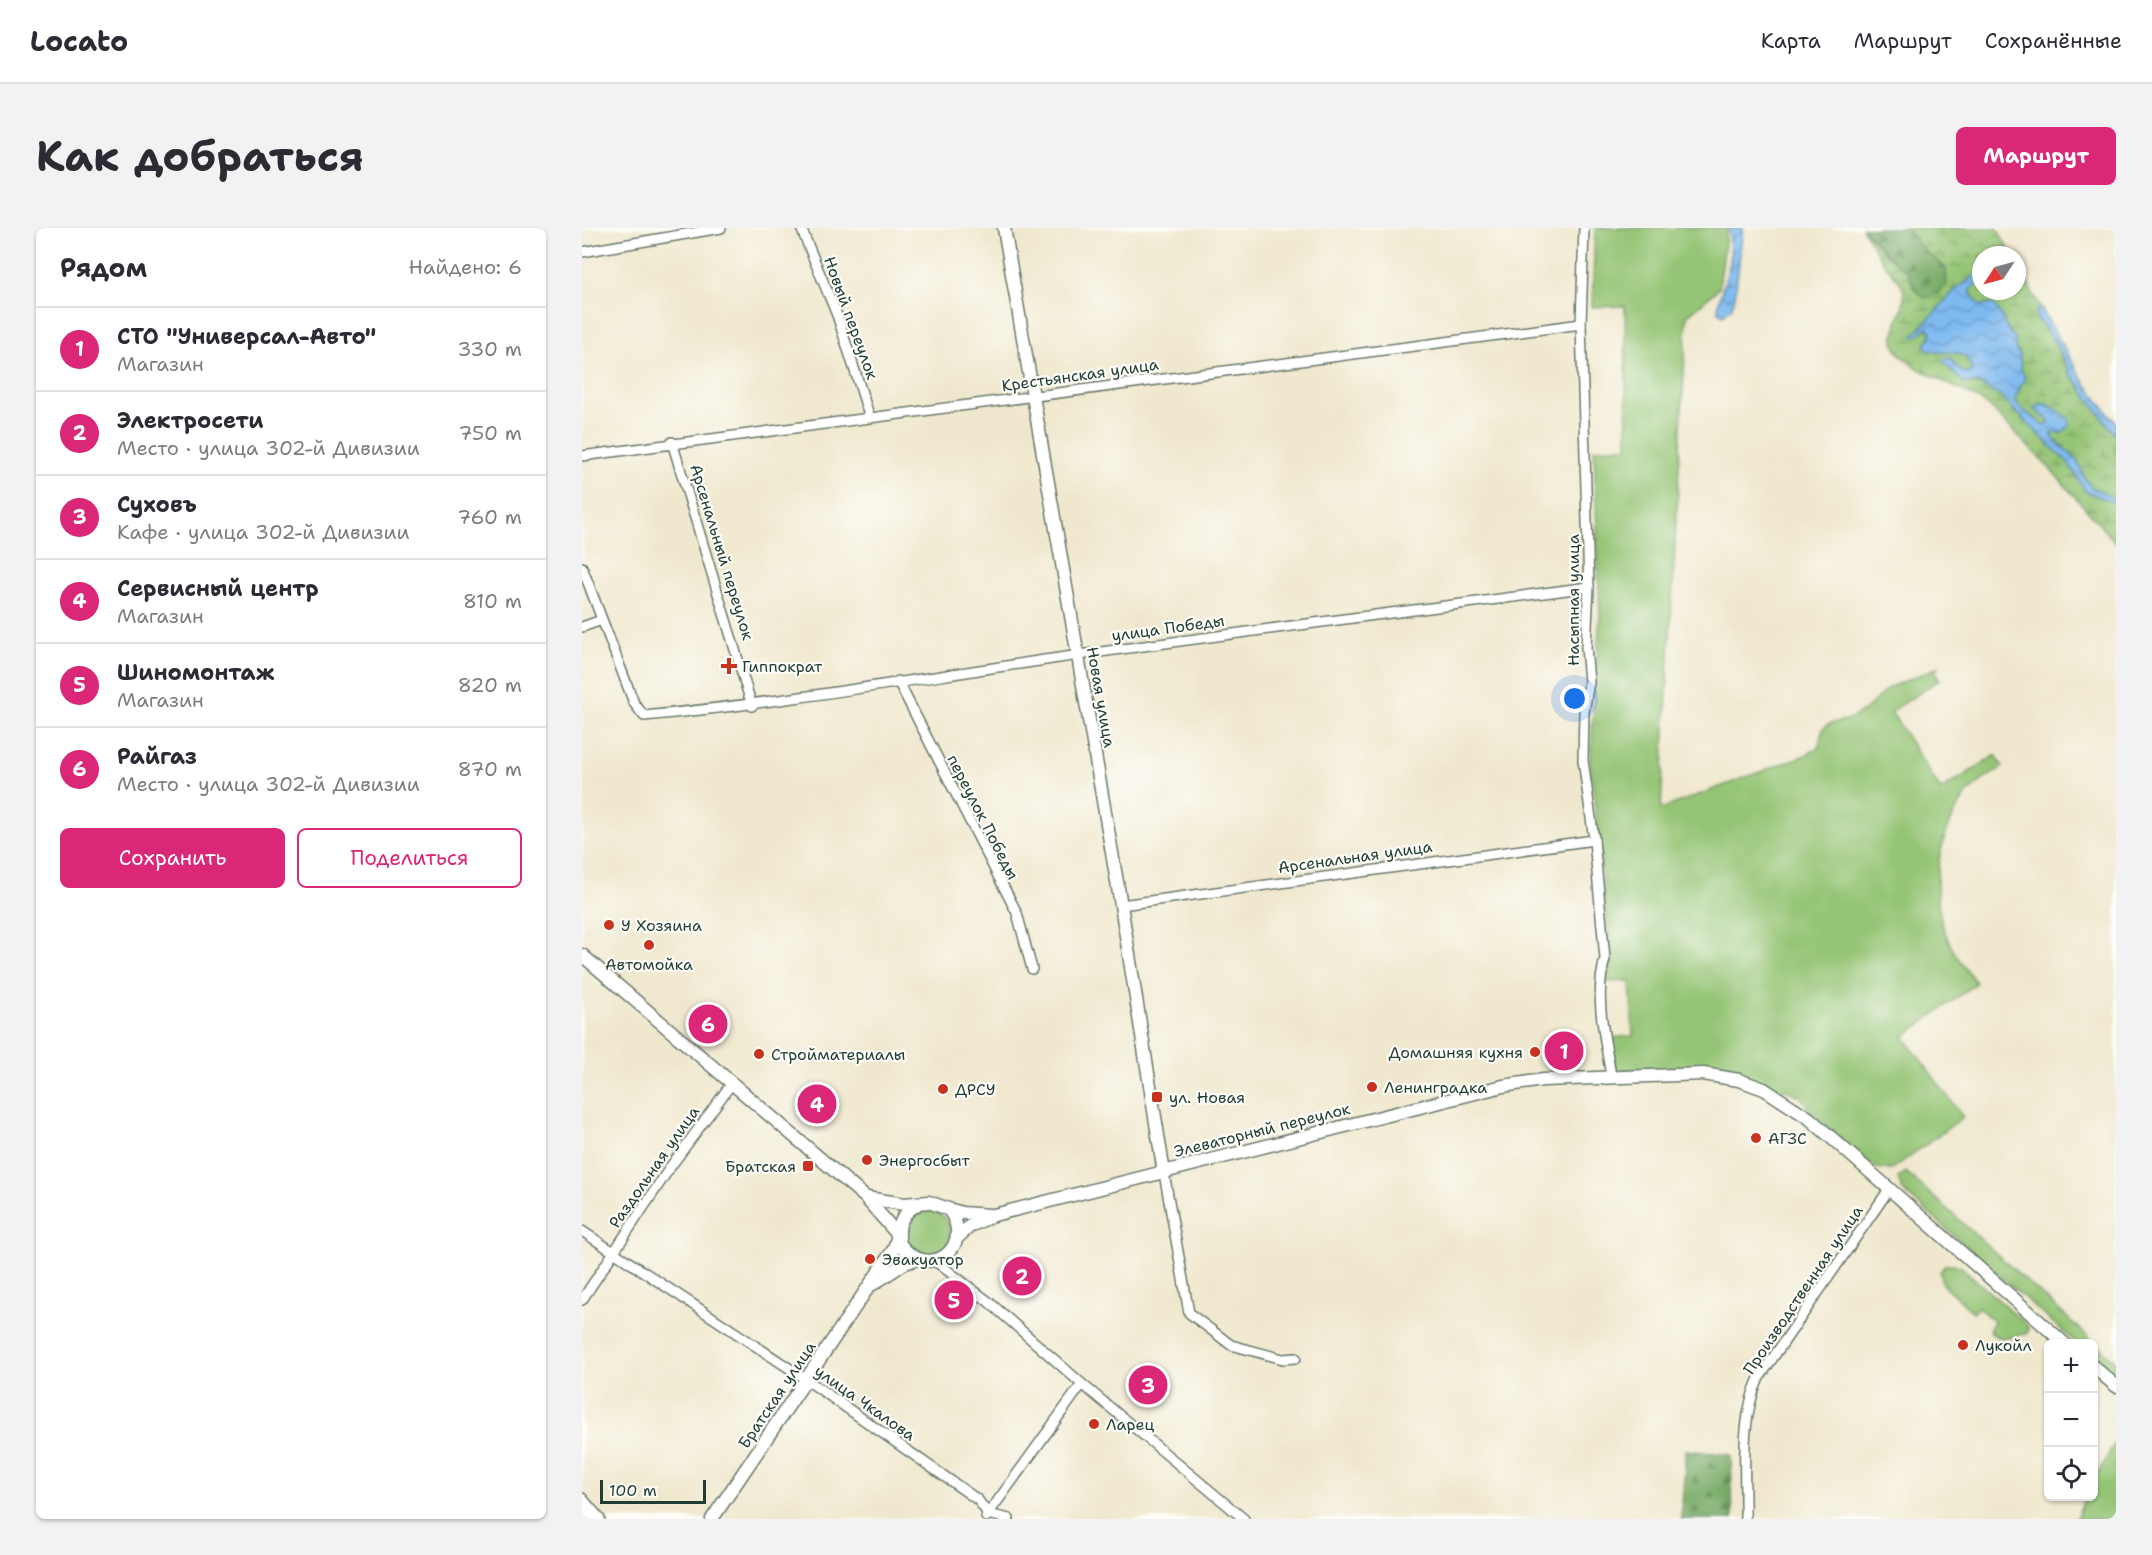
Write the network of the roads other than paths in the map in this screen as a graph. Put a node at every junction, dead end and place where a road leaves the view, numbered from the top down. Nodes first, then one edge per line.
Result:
1 (721, 228) edge
2 (801, 228) edge
3 (1004, 228) edge
4 (1584, 228) edge
5 (582, 252) edge
6 (1581, 324) junction
7 (1033, 396) junction
8 (870, 418) junction
9 (672, 442) junction
10 (582, 456) edge
11 (582, 567) edge
12 (1589, 587) junction
13 (602, 620) junction
14 (582, 627) edge
15 (1077, 656) junction
16 (898, 681) junction
17 (752, 706) junction
18 (1594, 840) junction
19 (1121, 905) junction
20 (582, 955) edge
21 (1032, 969) dead end
22 (1611, 1076) junction
23 (732, 1083) junction
24 (1164, 1173) junction
25 (1890, 1188) junction
26 (865, 1197) junction
27 (920, 1203) junction
28 (948, 1209) junction
29 (994, 1215) junction
30 (582, 1231) edge
31 (898, 1235) junction
32 (957, 1238) junction
33 (614, 1252) junction
34 (916, 1259) junction
35 (941, 1259) junction
36 (867, 1288) junction
37 (582, 1300) edge
38 (2059, 1339) edge
39 (1296, 1358) dead end
40 (2098, 1370) edge
41 (807, 1380) junction
42 (1082, 1384) junction
43 (2116, 1386) edge
44 (582, 1498) edge
45 (582, 1510) edge
46 (986, 1517) edge
47 (598, 1519) edge
48 (712, 1519) edge
49 (1009, 1519) edge
50 (1244, 1519) edge
51 (1745, 1519) edge

1 - 5 street
2 - 8 street, Новый переулок
3 - 7 main road, Новая улица
4 - 6 street, Насыпная улица
6 - 7 street, Крестьянская улица
6 - 12 street, Насыпная улица
7 - 8 street, Крестьянская улица
7 - 15 main road, Новая улица
8 - 9 street, Крестьянская улица
9 - 10 street, Крестьянская улица
9 - 17 street, Арсенальный переулок
11 - 13 street
12 - 15 street, улица Победы
12 - 18 street, Насыпная улица
13 - 14 street
13 - 17 street, улица Победы
15 - 16 street, улица Победы
15 - 19 main road, Новая улица
16 - 17 street, улица Победы
16 - 21 street, переулок Победы
18 - 19 street, Арсенальная улица
18 - 22 street, Насыпная улица
19 - 24 main road, Новая улица
20 - 23 main road
22 - 24 main road, Элеваторный переулок
22 - 25 main road, Элеваторный переулок
23 - 26 main road
23 - 33 street, Раздольная улица
24 - 29 main road, Элеваторный переулок
24 - 39 street
25 - 38 main road, Элеваторный переулок
25 - 51 street, Производственная улица
26 - 27 main road
26 - 31 main road
27 - 28 main road
27 - 31 main road
28 - 29 main road, Элеваторный переулок
28 - 32 main road
29 - 32 main road, Элеваторный переулок
30 - 33 street, улица Чкалова
31 - 34 main road
31 - 36 main road, Братская улица
32 - 35 main road
33 - 37 street, Раздольная улица
33 - 41 street, улица Чкалова
34 - 35 main road
34 - 36 main road, Братская улица
35 - 42 street
36 - 41 main road, Братская улица
40 - 43 main road
41 - 46 street, улица Чкалова
41 - 48 main road, Братская улица
42 - 46 street
42 - 50 street
44 - 47 street
45 - 47 street
46 - 49 street

